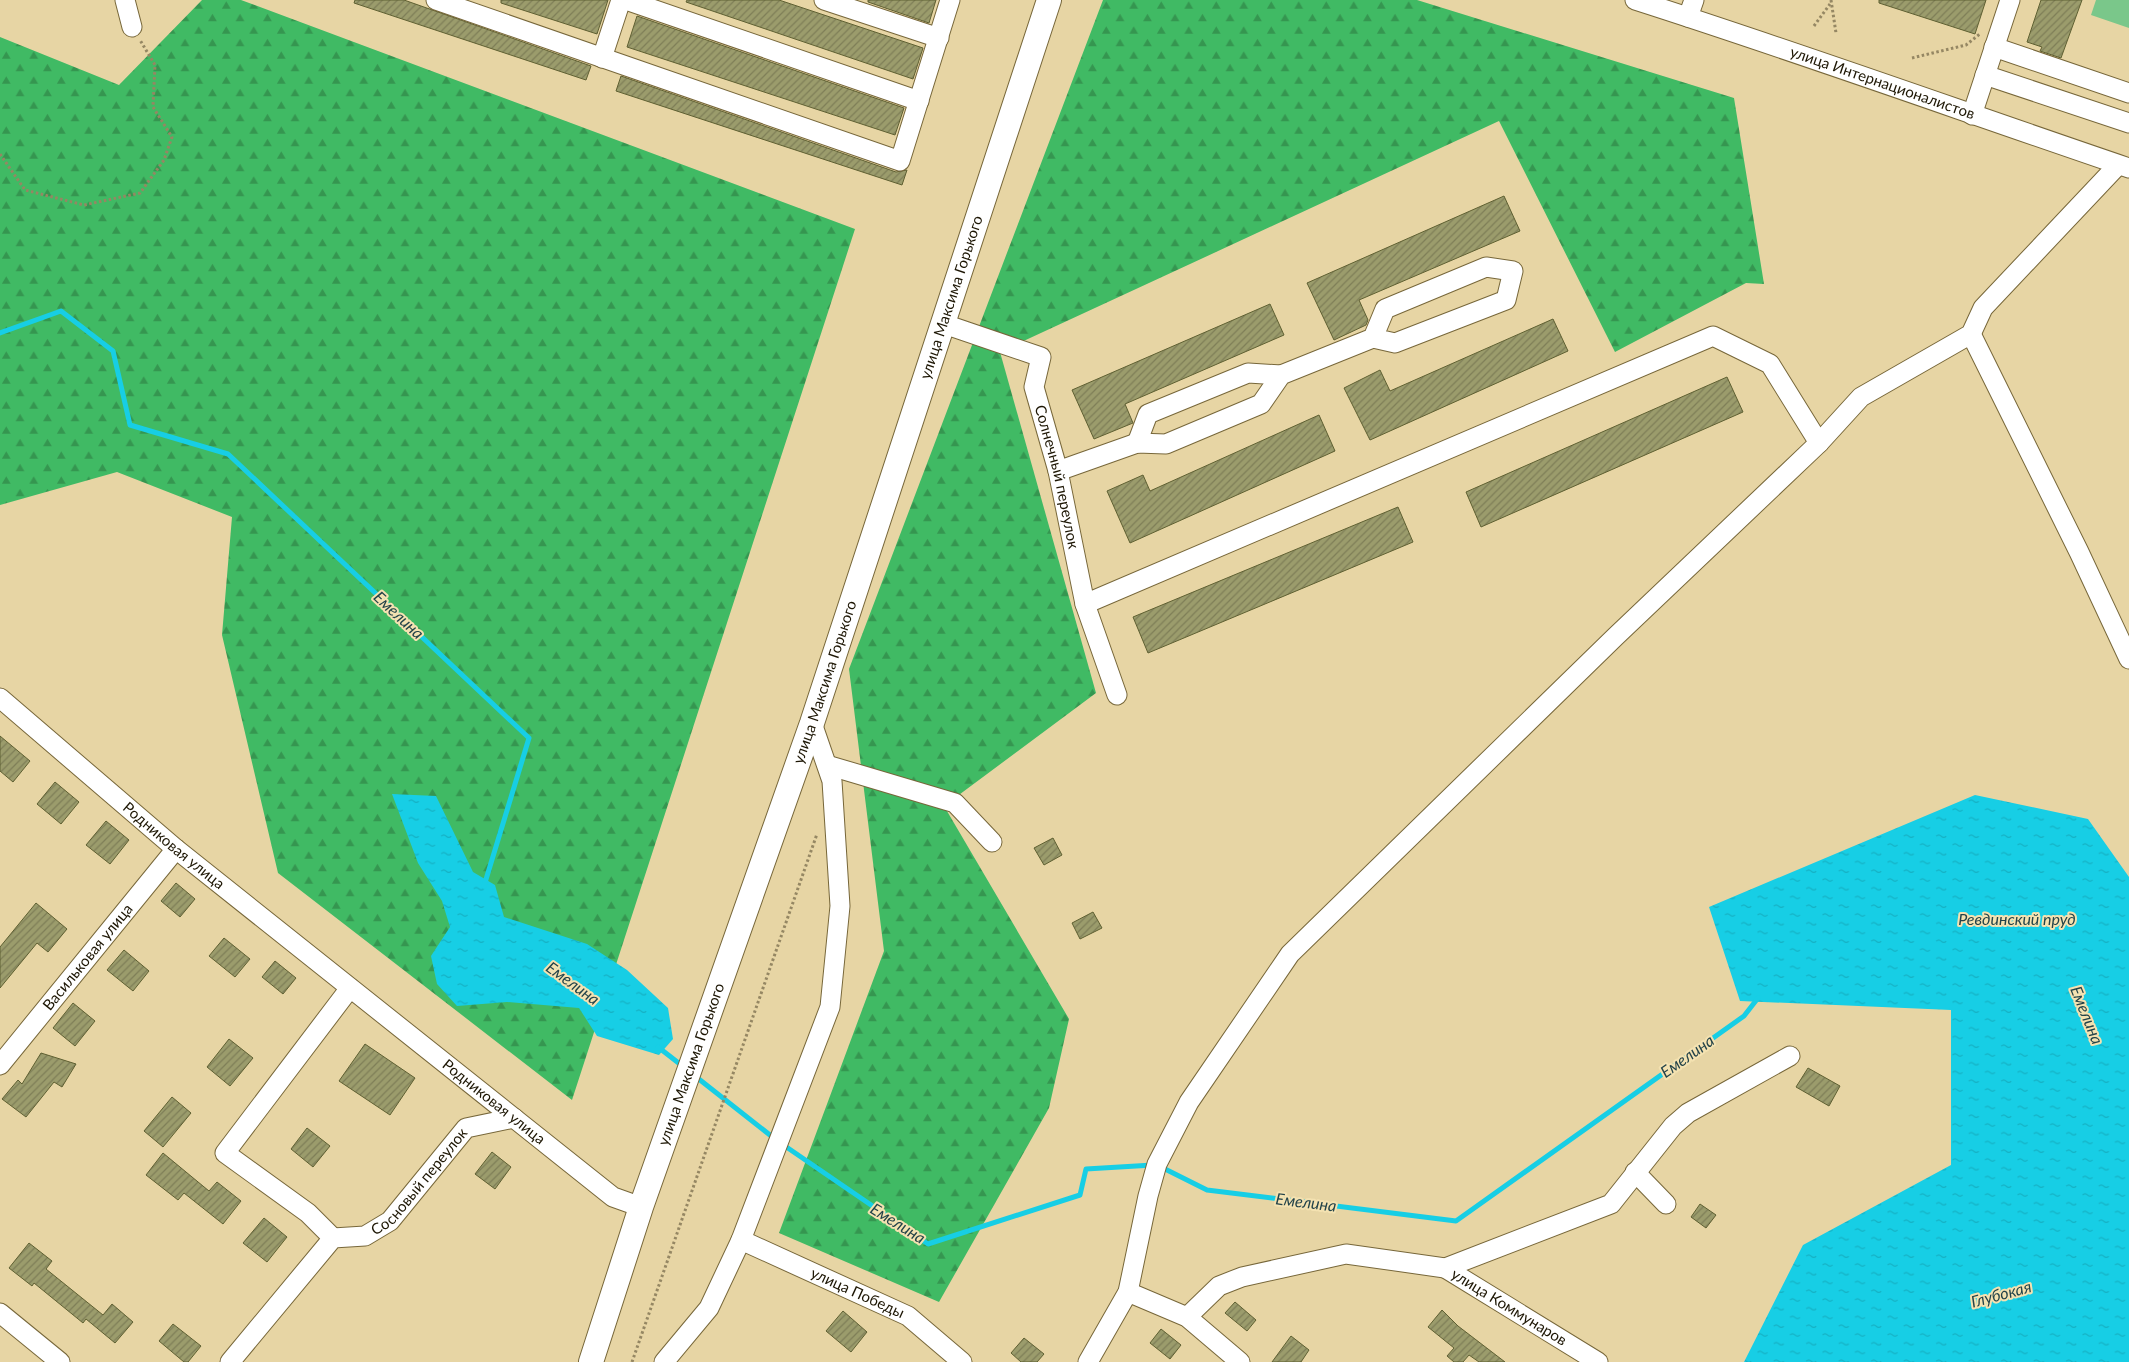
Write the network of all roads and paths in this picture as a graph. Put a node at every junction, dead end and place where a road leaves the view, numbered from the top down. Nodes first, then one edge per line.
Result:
1 (125, 0) edge
2 (436, 0) edge
3 (621, 0) edge
4 (626, 0) edge
5 (824, 0) edge
6 (950, 0) edge
7 (1049, 0) edge
8 (1635, 0) edge
9 (2010, 0) edge
10 (1830, 2) edge
11 (1691, 8) edge
12 (2004, 19) junction
13 (1814, 26) dead end
14 (132, 27) joint
15 (1836, 33) dead end
16 (939, 38) junction
17 (1994, 46) junction
18 (602, 58) junction
19 (1912, 58) dead end
20 (1985, 75) junction
21 (2129, 93) edge
22 (919, 101) junction
23 (1972, 115) junction
24 (2129, 123) edge
25 (0, 154) edge
26 (2124, 166) edge
27 (944, 324) junction
28 (1971, 334) junction
29 (1373, 338) junction
30 (1281, 375) junction
31 (1137, 443) junction
32 (1819, 443) junction
33 (1058, 471) junction
34 (1085, 604) junction
35 (2129, 658) edge
36 (1117, 695) dead end
37 (0, 698) edge
38 (812, 723) junction
39 (827, 765) junction
40 (818, 829) dead end
41 (992, 842) dead end
42 (176, 849) junction
43 (350, 988) junction
44 (1790, 1056) dead end
45 (0, 1065) edge
46 (514, 1118) junction
47 (1635, 1172) junction
48 (1666, 1204) dead end
49 (641, 1207) junction
50 (332, 1238) junction
51 (741, 1240) junction
52 (1445, 1268) junction
53 (1128, 1292) junction
54 (0, 1313) edge
55 (1187, 1317) junction
56 (60, 1362) edge
57 (230, 1362) edge
58 (592, 1362) edge
59 (632, 1362) edge
60 (664, 1362) edge
61 (962, 1362) edge
62 (1088, 1362) edge
63 (1240, 1362) edge
64 (1598, 1362) edge

1 - 14 street
2 - 18 street
3 - 18 street
4 - 22 street
5 - 16 street
6 - 16 street
7 - 27 main road, улица Максима Горького
8 - 11 street, улица Интернационалистов
9 - 12 street
10 - 13 path
10 - 15 path
11 - 23 street, улица Интернационалистов
12 - 17 street
12 - 19 path
14 - 25 path
16 - 22 street
17 - 20 street
17 - 21 street
18 - 22 street
20 - 23 street
20 - 24 street
23 - 26 street, улица Интернационалистов
26 - 28 street
27 - 33 street, Солнечный переулок
27 - 38 main road, улица Максима Горького
28 - 32 street
28 - 35 street
29 - 29 street
29 - 30 street
30 - 31 street
30 - 31 street
31 - 33 street
32 - 34 street
32 - 53 street
33 - 34 street, Солнечный переулок
34 - 36 street, Солнечный переулок
37 - 42 street, Родниковая улица
38 - 39 street
38 - 49 main road, улица Максима Горького
39 - 41 street
39 - 51 street
40 - 59 path
42 - 43 street, Родниковая улица
42 - 45 street, Васильковая улица
43 - 46 street, Родниковая улица
43 - 50 street
44 - 47 street
46 - 49 street, Родниковая улица
46 - 50 street, Сосновый переулок
47 - 48 street
47 - 52 street
49 - 58 main road, улица Максима Горького
50 - 57 street
51 - 60 street
51 - 61 street, улица Победы
52 - 55 street
52 - 64 street, улица Коммунаров
53 - 55 street
53 - 62 street
54 - 56 street
55 - 63 street

